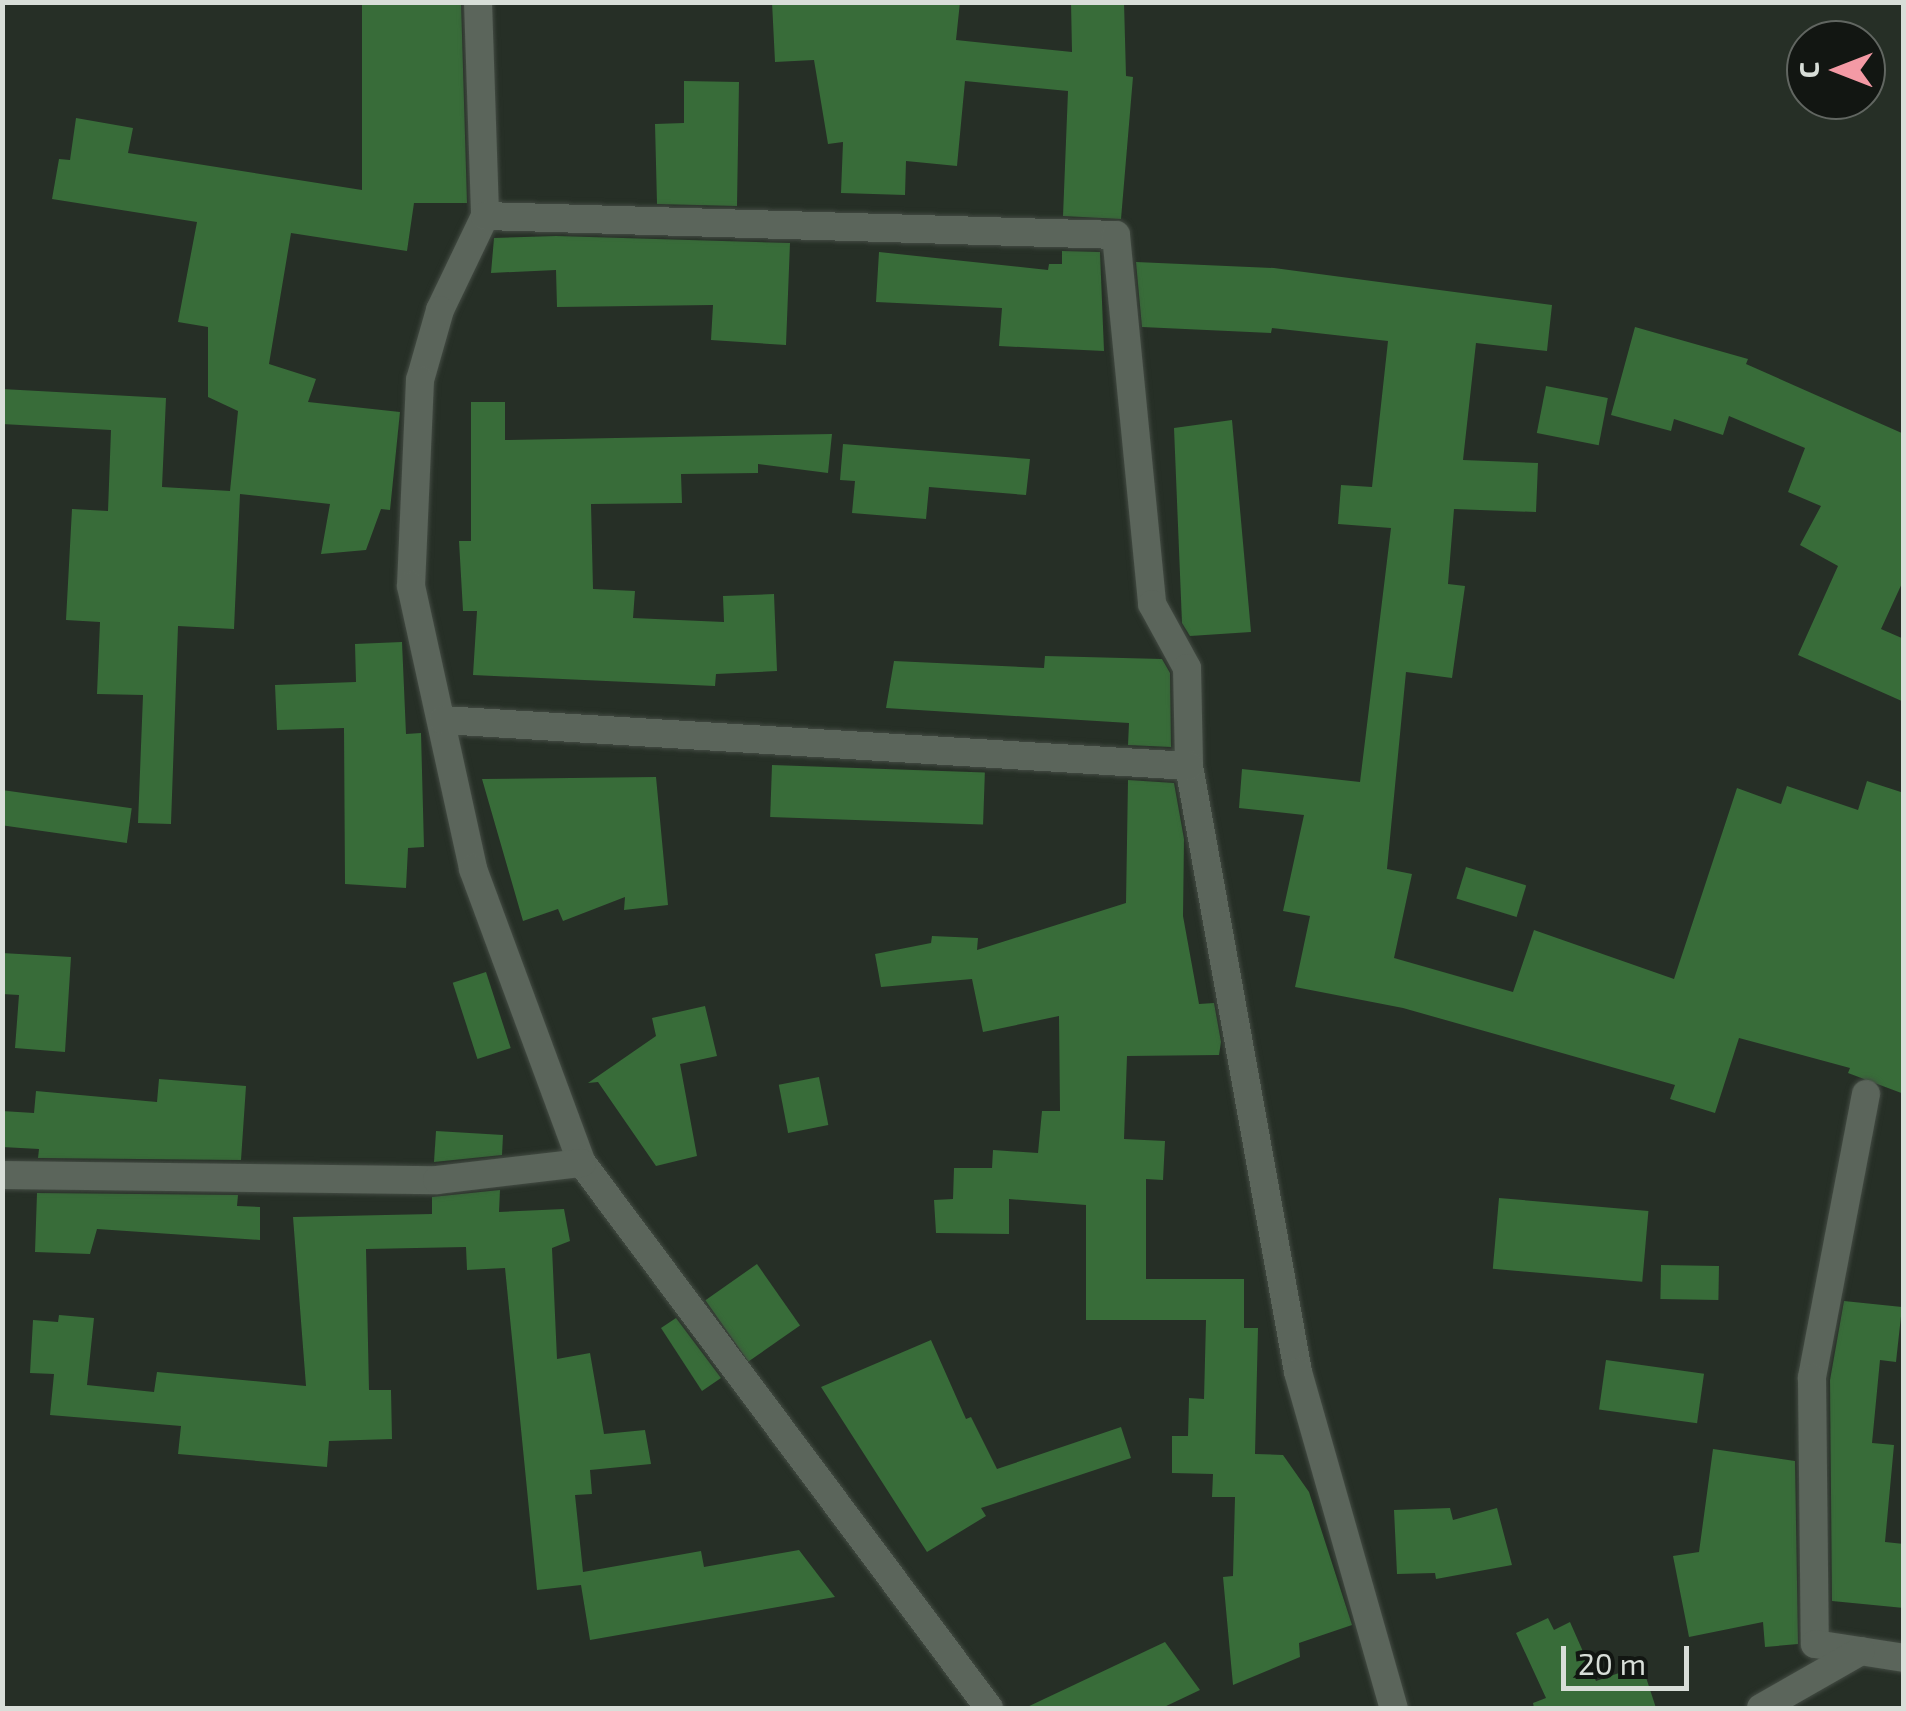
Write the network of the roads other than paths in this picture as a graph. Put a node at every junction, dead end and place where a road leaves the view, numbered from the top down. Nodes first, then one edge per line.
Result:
1 (478, 2) edge
2 (485, 216) junction
3 (443, 720) junction
4 (1190, 766) junction
5 (1866, 1094) dead end
6 (582, 1163) junction
7 (2, 1175) edge
8 (1861, 1651) junction
9 (1904, 1658) edge
10 (989, 1708) edge
11 (1394, 1708) edge
12 (1762, 1708) edge

1 - 2 street
2 - 3 street
2 - 4 street
3 - 4 street
3 - 6 street
4 - 11 street
5 - 8 street
6 - 7 street
6 - 10 street
8 - 9 street
8 - 12 street

